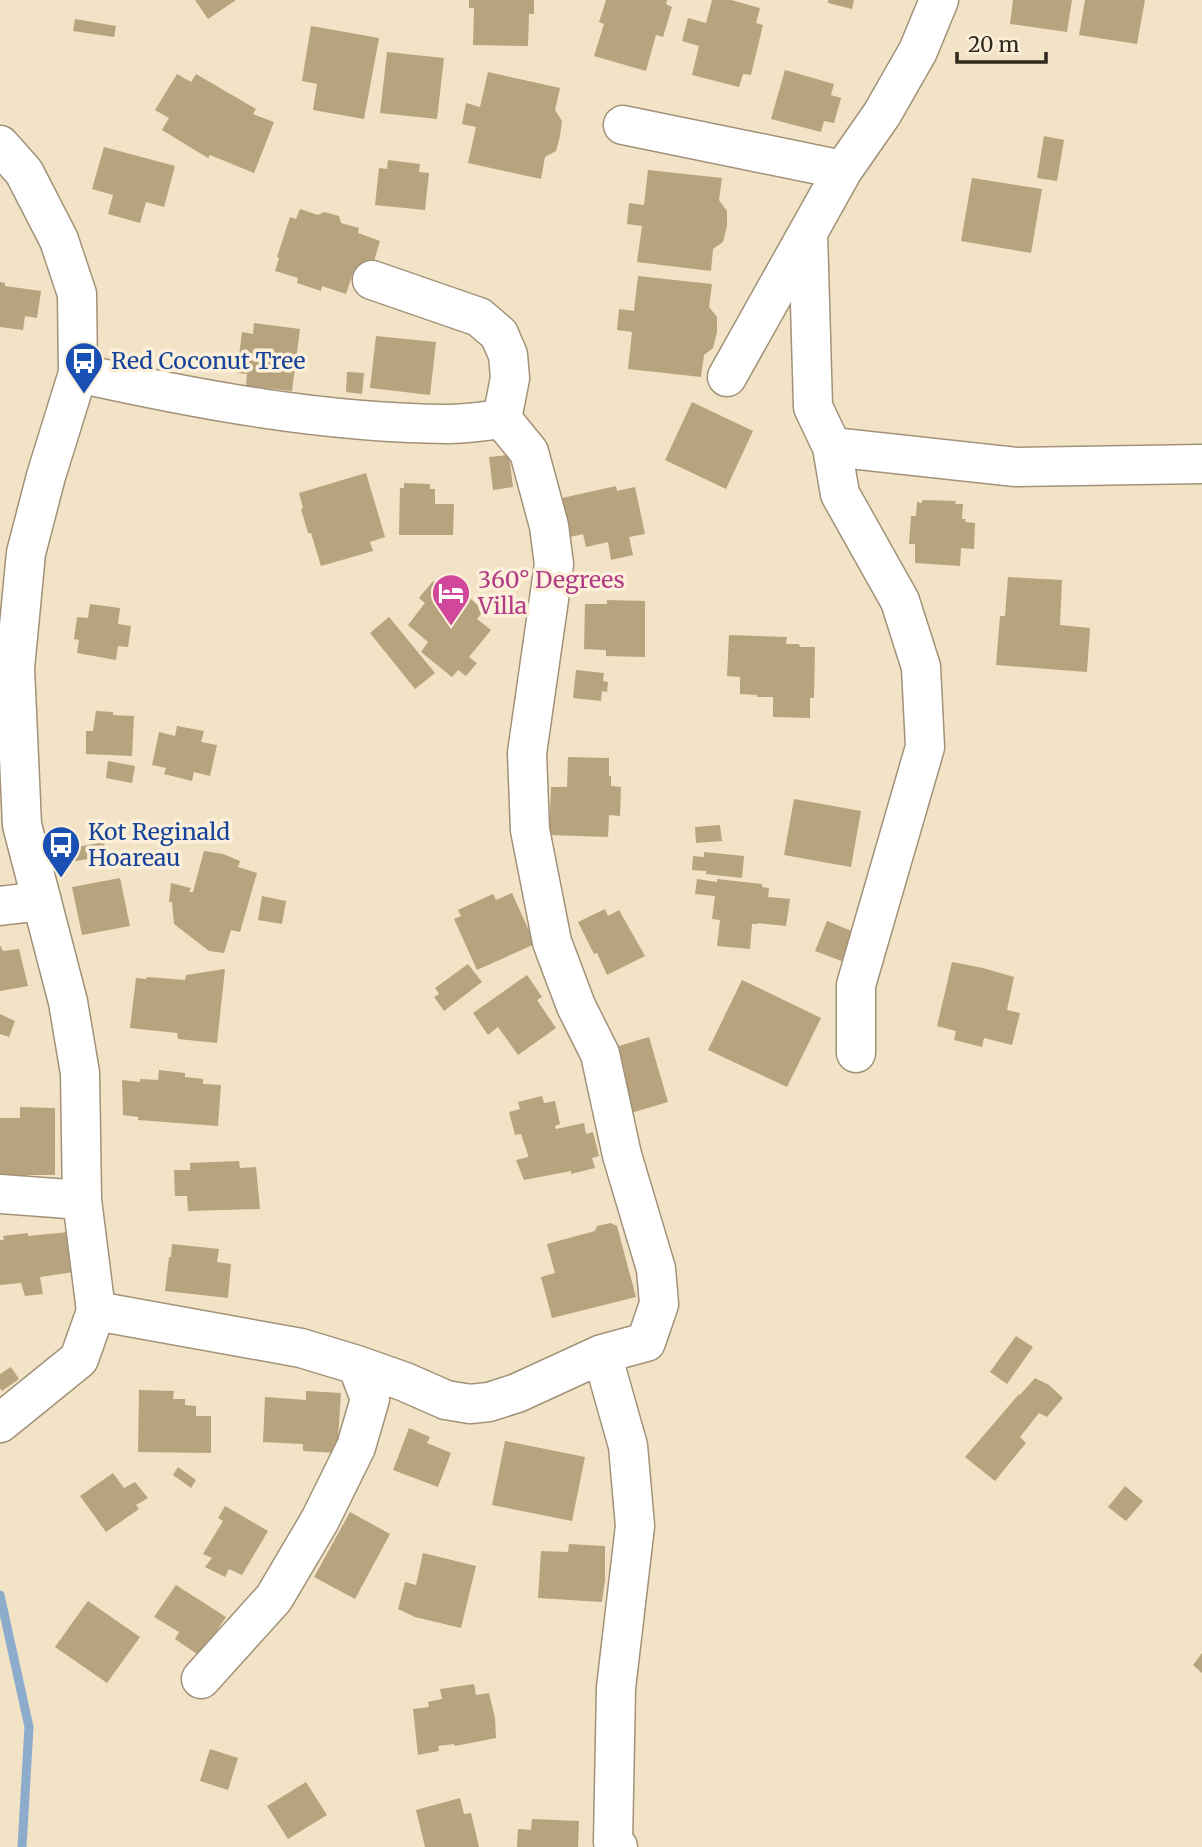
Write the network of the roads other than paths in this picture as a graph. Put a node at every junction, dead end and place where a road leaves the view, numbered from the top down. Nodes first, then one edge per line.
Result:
1 (939, 0) edge
2 (624, 125) dead end
3 (0, 145) edge
4 (843, 170) junction
5 (808, 233) junction
6 (372, 280) dead end
7 (78, 373) junction
8 (727, 377) dead end
9 (502, 419) junction
10 (832, 447) junction
11 (1202, 464) edge
12 (8, 668) edge
13 (42, 901) junction
14 (0, 906) edge
15 (856, 1052) dead end
16 (0, 1194) edge
17 (82, 1200) junction
18 (96, 1311) junction
19 (602, 1354) junction
20 (357, 1365) junction
21 (0, 1423) edge
22 (201, 1679) dead end
23 (618, 1847) edge

1 - 4 street
2 - 4 street
3 - 7 street
4 - 5 street
5 - 8 street
5 - 10 street
6 - 9 street
7 - 9 street
7 - 12 street
9 - 19 street
10 - 11 street
10 - 15 street
12 - 13 street
13 - 14 street
13 - 17 street
16 - 17 street
17 - 18 street
18 - 20 street
18 - 21 street
19 - 20 street
19 - 23 street
20 - 22 street

